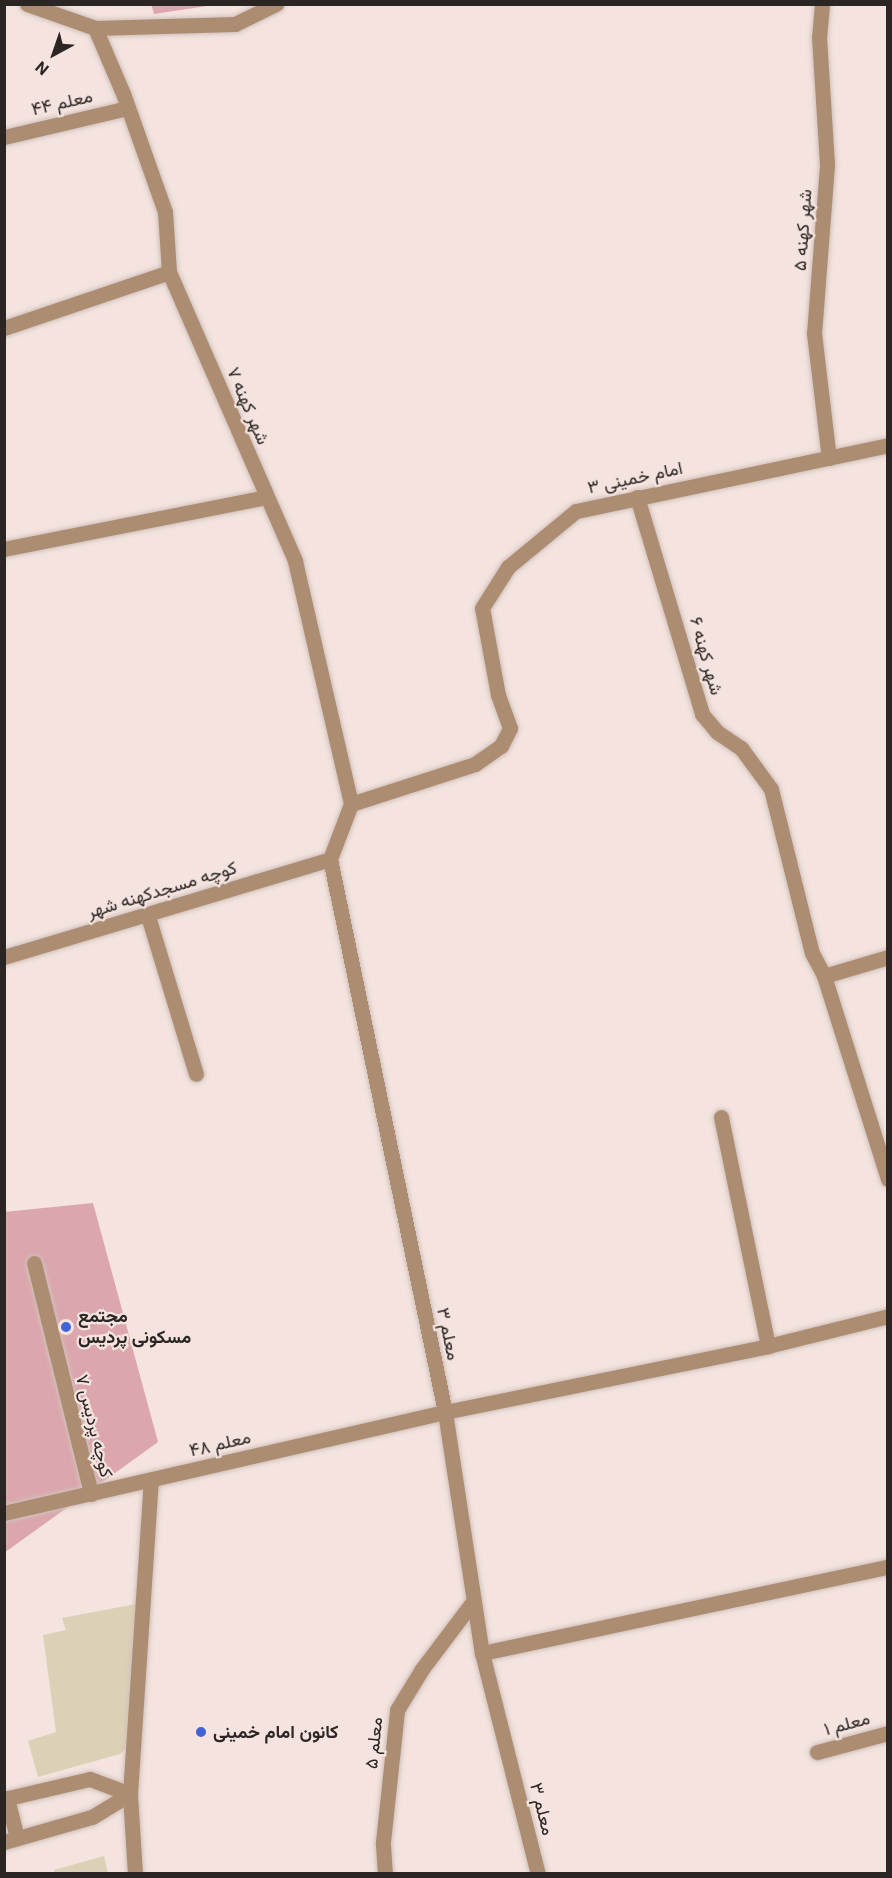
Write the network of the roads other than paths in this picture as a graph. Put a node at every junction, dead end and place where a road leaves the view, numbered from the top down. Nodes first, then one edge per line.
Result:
1 (27, 4) edge
2 (276, 4) edge
3 (822, 4) edge
4 (95, 28) junction
5 (128, 108) junction
6 (4, 136) edge
7 (169, 272) junction
8 (4, 328) edge
9 (888, 445) edge
10 (829, 458) junction
11 (266, 497) junction
12 (637, 497) junction
13 (4, 549) edge
14 (351, 804) junction
15 (330, 859) junction
16 (148, 916) junction
17 (4, 957) edge
18 (888, 957) edge
19 (824, 976) junction
20 (196, 1074) dead end
21 (721, 1117) dead end
22 (888, 1179) edge
23 (34, 1263) dead end
24 (888, 1316) edge
25 (768, 1346) junction
26 (445, 1412) junction
27 (151, 1480) junction
28 (91, 1494) junction
29 (4, 1513) edge
30 (888, 1567) edge
31 (472, 1603) junction
32 (482, 1653) junction
33 (888, 1733) edge
34 (817, 1752) dead end
35 (130, 1794) junction
36 (6, 1798) edge
37 (10, 1840) edge
38 (135, 1874) edge
39 (385, 1874) edge
40 (538, 1874) edge

1 - 4 street
2 - 4 street
3 - 10 street, شهر کهنه ۵
4 - 5 street, شهر کهنه ۷
5 - 6 street, معلم ۴۴
5 - 7 street, شهر کهنه ۷
7 - 8 street
7 - 11 street, شهر کهنه ۷
9 - 10 street, امام خمینی ۳
10 - 12 street, امام خمینی ۳
11 - 13 street
11 - 14 street, شهر کهنه ۷
12 - 14 street, امام خمینی ۳
12 - 19 street, شهر کهنه ۶
14 - 15 street
15 - 16 street, کوچه مسجدکهنه شهر
15 - 26 street, معلم ۳
16 - 17 street, کوچه مسجدکهنه شهر
16 - 20 street
18 - 19 street
19 - 22 street, شهر کهنه ۶
21 - 25 street
23 - 28 street, کوچه پردیس ۷
24 - 25 street, معلم ۴۸
25 - 26 street, معلم ۴۸
26 - 27 street, معلم ۴۸
26 - 31 street, معلم ۳
27 - 28 street, معلم ۴۸
27 - 35 street
28 - 29 street, معلم ۴۸
30 - 32 street
31 - 32 street, معلم ۳
31 - 39 street, معلم ۵
32 - 40 street, معلم ۳
33 - 34 street, معلم ۱
35 - 36 street
35 - 37 street
35 - 38 street
36 - 37 street

